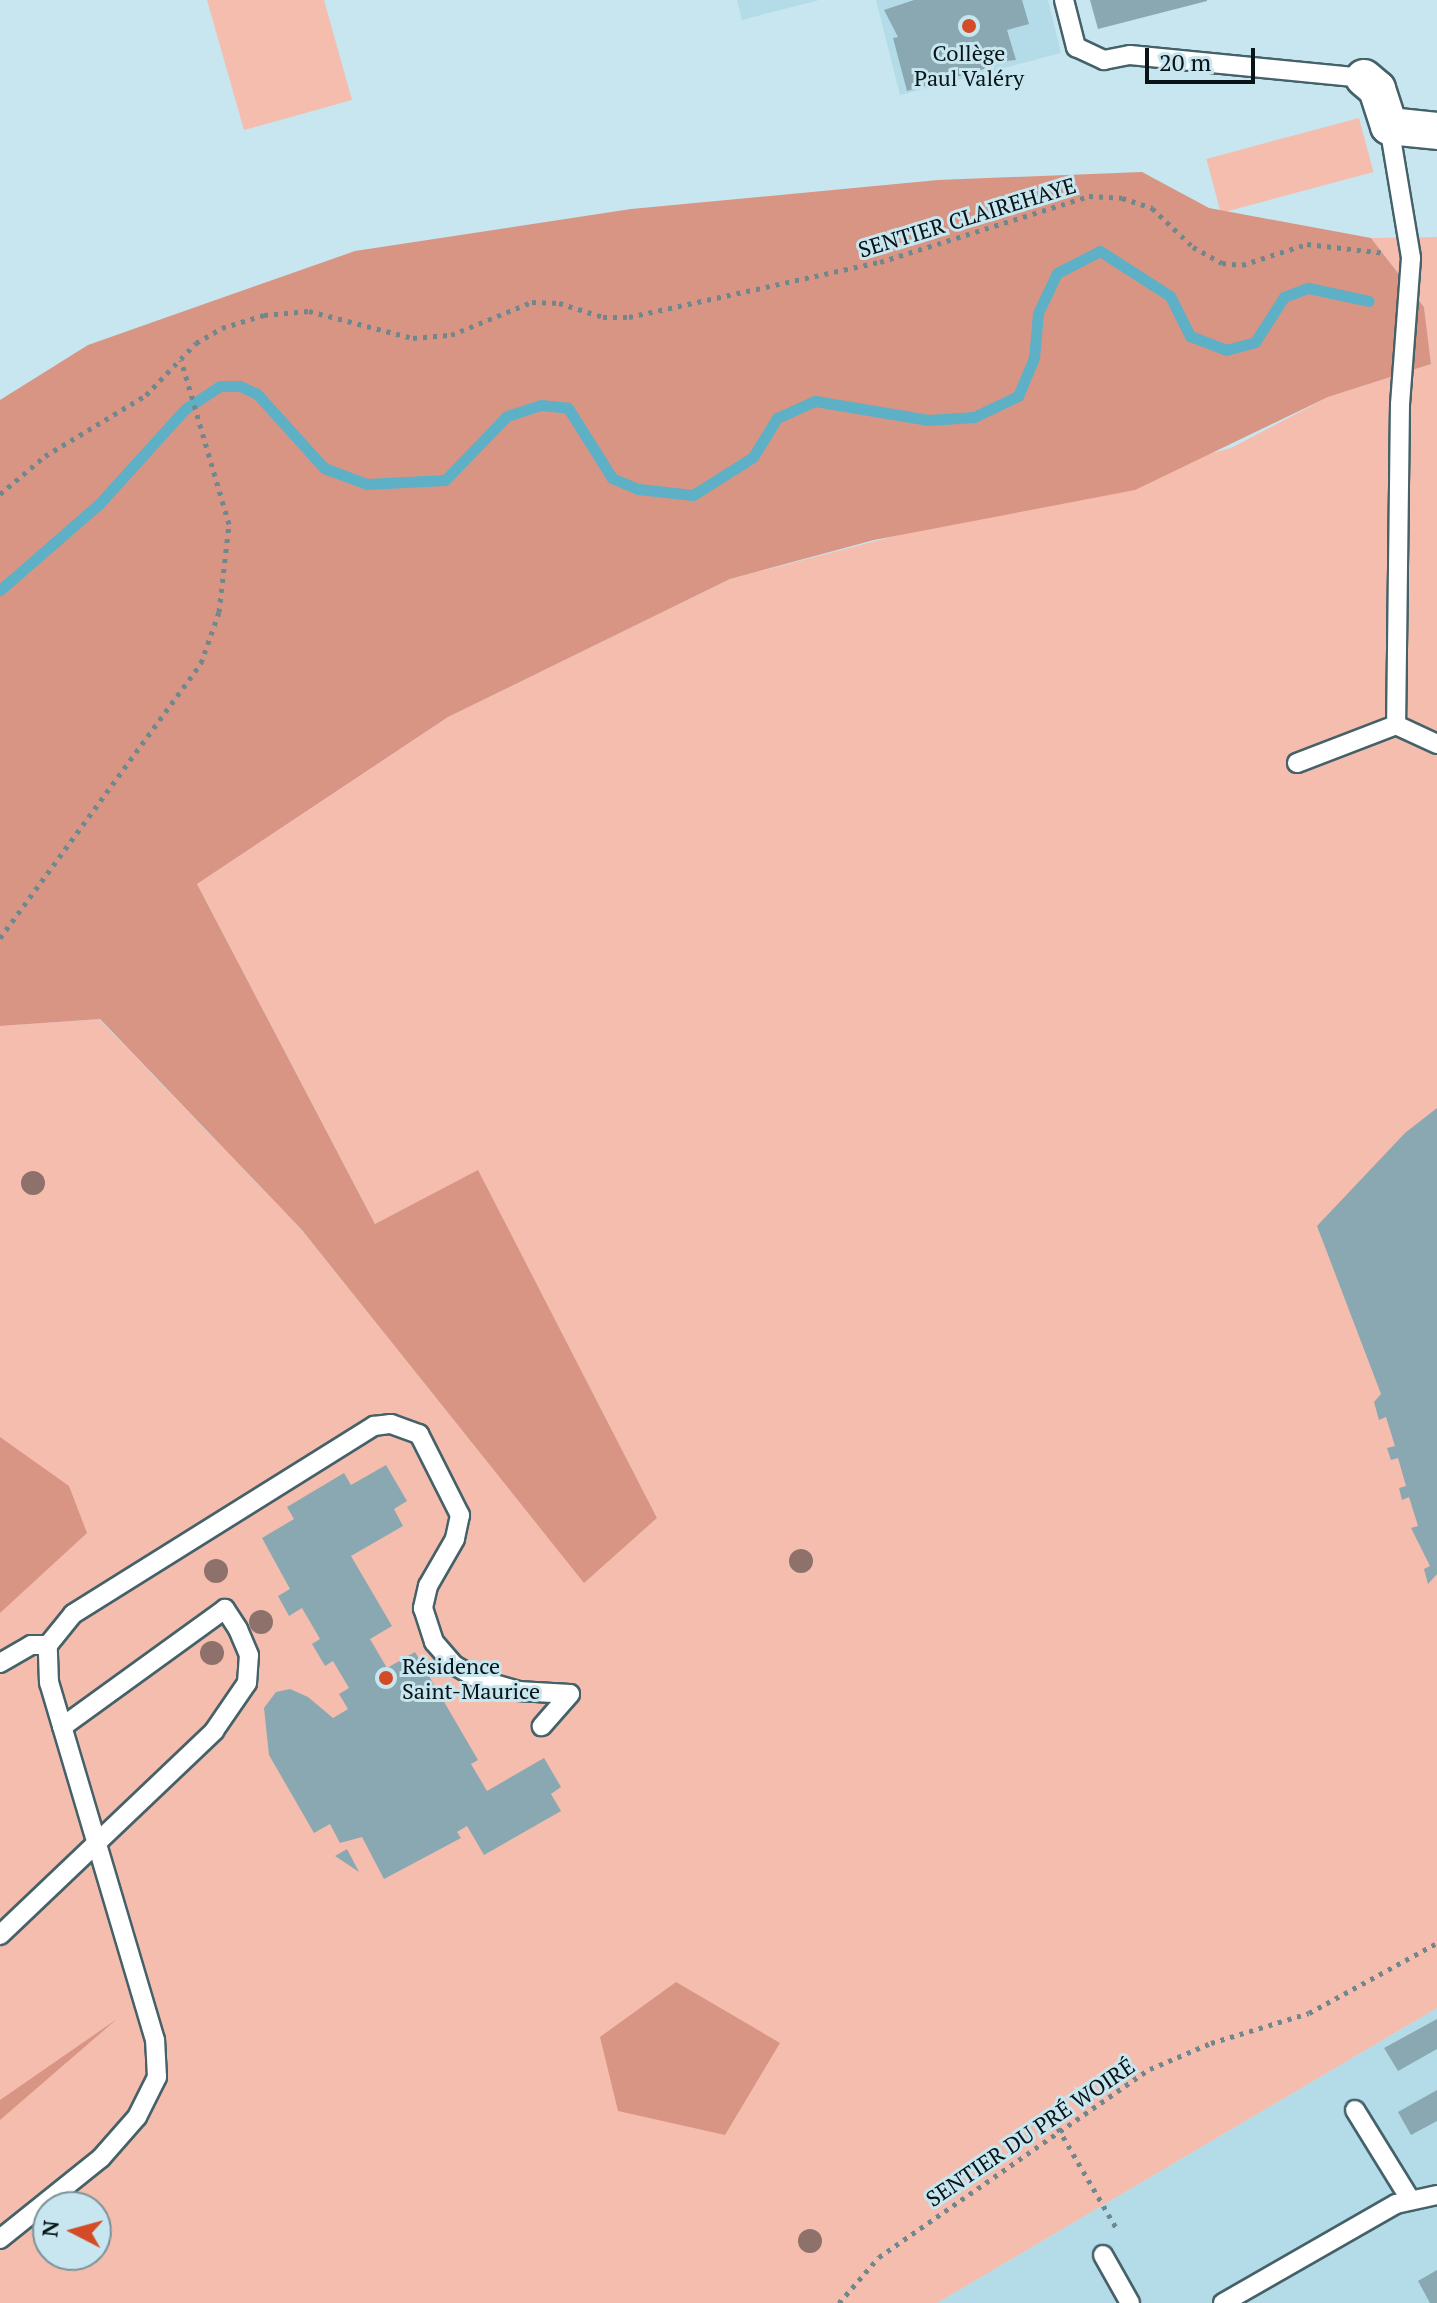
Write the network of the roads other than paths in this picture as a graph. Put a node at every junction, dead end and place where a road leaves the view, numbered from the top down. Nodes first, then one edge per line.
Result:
1 (1064, 0) edge
2 (1364, 78) joint
3 (1389, 126) junction
4 (1437, 131) edge
5 (1396, 725) junction
6 (1437, 744) edge
7 (1297, 763) dead end
8 (48, 1645) junction
9 (0, 1663) edge
10 (542, 1726) dead end
11 (62, 1727) junction
12 (96, 1840) junction
13 (0, 1935) edge
14 (1355, 2110) dead end
15 (1437, 2195) edge
16 (1410, 2199) junction
17 (0, 2239) edge
18 (1103, 2255) dead end
19 (1130, 2303) edge
20 (1223, 2303) edge

1 - 2 lane
2 - 3 street
3 - 4 street
3 - 5 lane
5 - 6 lane
5 - 7 lane
8 - 9 lane
8 - 10 lane
8 - 11 lane
11 - 12 lane
11 - 12 lane
12 - 13 lane
12 - 17 lane
14 - 16 lane
15 - 16 lane
16 - 20 lane
18 - 19 lane

